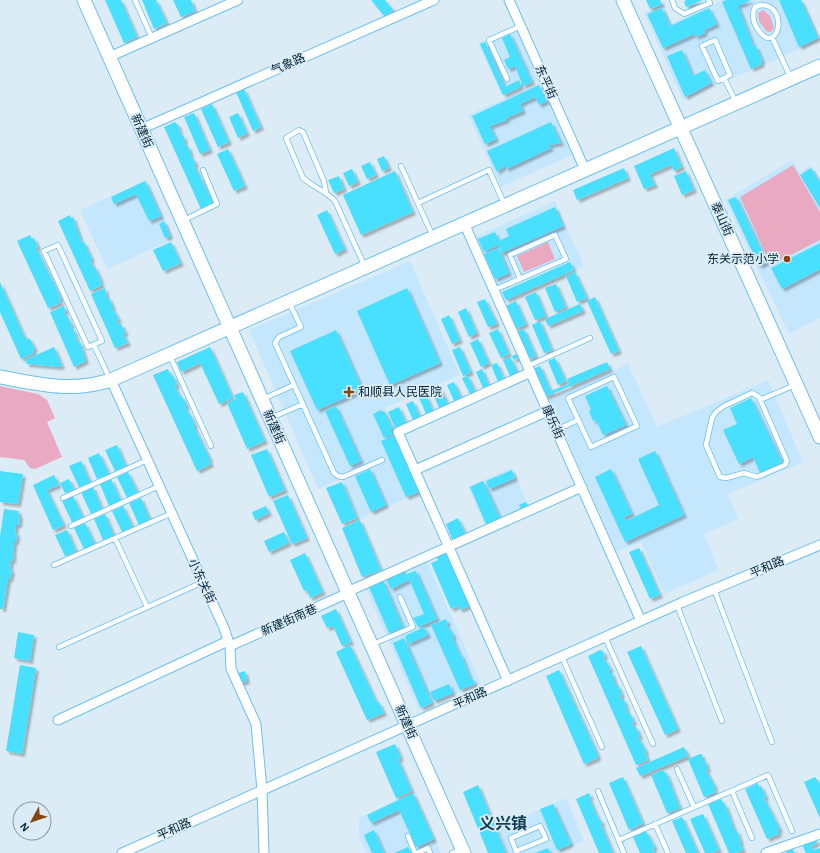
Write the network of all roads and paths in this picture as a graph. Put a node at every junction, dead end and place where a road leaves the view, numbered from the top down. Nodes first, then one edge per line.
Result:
1 (84, 0) edge
2 (135, 0) edge
3 (238, 0) edge
4 (434, 0) edge
5 (510, 0) edge
6 (623, 0) edge
7 (672, 0) edge
8 (708, 0) edge
9 (521, 26) junction
10 (772, 37) junction
11 (152, 38) junction
12 (109, 57) junction
13 (820, 58) edge
14 (820, 66) edge
15 (788, 72) junction
16 (724, 78) junction
17 (507, 79) dead end
18 (732, 96) junction
19 (679, 124) junction
20 (141, 129) junction
21 (582, 163) junction
22 (401, 166) dead end
23 (203, 170) dead end
24 (326, 193) junction
25 (502, 199) junction
26 (418, 202) junction
27 (182, 221) junction
28 (464, 223) junction
29 (430, 230) junction
30 (363, 264) junction
31 (520, 279) junction
32 (494, 290) junction
33 (289, 301) junction
34 (228, 324) junction
35 (590, 338) dead end
36 (94, 344) junction
37 (169, 354) junction
38 (0, 369) edge
39 (529, 369) junction
40 (0, 377) edge
41 (109, 377) junction
42 (796, 384) junction
43 (294, 385) junction
44 (262, 400) junction
45 (760, 400) junction
46 (302, 404) junction
47 (548, 411) junction
48 (270, 419) junction
49 (578, 420) junction
50 (817, 424) edge
51 (556, 430) junction
52 (820, 437) edge
53 (211, 446) dead end
54 (147, 460) junction
55 (382, 460) dead end
56 (415, 470) junction
57 (159, 486) junction
58 (582, 487) junction
59 (63, 498) dead end
60 (172, 513) junction
61 (71, 526) dead end
62 (115, 538) junction
63 (820, 545) edge
64 (449, 546) junction
65 (54, 565) dead end
66 (203, 582) junction
67 (714, 590) junction
68 (348, 593) junction
69 (400, 597) dead end
70 (677, 605) junction
71 (147, 607) junction
72 (641, 621) junction
73 (605, 637) junction
74 (229, 643) junction
75 (371, 645) junction
76 (59, 647) dead end
77 (562, 657) junction
78 (508, 681) junction
79 (58, 720) dead end
80 (722, 721) dead end
81 (407, 726) junction
82 (772, 742) dead end
83 (653, 744) dead end
84 (602, 747) dead end
85 (677, 769) dead end
86 (262, 790) junction
87 (598, 791) dead end
88 (732, 791) junction
89 (694, 807) junction
90 (655, 824) junction
91 (792, 831) dead end
92 (820, 834) edge
93 (408, 836) dead end
94 (752, 838) dead end
95 (619, 840) junction
96 (459, 852) edge
97 (516, 852) edge
98 (122, 853) edge
99 (264, 853) edge
100 (416, 853) edge
101 (430, 853) edge
102 (624, 853) edge
103 (668, 853) edge
104 (766, 853) edge

1 - 12 main road, 新建街
2 - 11 lane
3 - 11 street
4 - 20 street, 气象路
5 - 9 street, 东平街
6 - 19 main road, 泰山街
7 - 8 lane
9 - 17 lane
9 - 21 street, 东平街
10 - 10 lane
10 - 15 lane
11 - 12 street
12 - 20 main road, 新建街
13 - 15 main road
14 - 19 main road
15 - 18 main road
16 - 16 lane
16 - 18 lane
18 - 19 main road
19 - 21 main road
19 - 28 main road
19 - 42 main road, 泰山街
20 - 27 main road, 新建街
21 - 25 main road
22 - 26 lane
23 - 27 lane
24 - 24 lane
24 - 30 lane
25 - 26 lane
25 - 29 main road
26 - 29 lane
27 - 34 main road, 新建街
28 - 30 main road
28 - 32 street, 康乐街
29 - 30 main road
30 - 33 main road
30 - 34 main road
31 - 31 lane
31 - 32 lane
32 - 39 street, 康乐街
33 - 34 main road
33 - 43 lane
34 - 37 main road
34 - 41 main road
34 - 44 main road, 新建街
35 - 39 lane
36 - 36 lane
36 - 41 lane
37 - 41 main road
37 - 53 lane
38 - 41 main road
39 - 47 street, 康乐街
39 - 56 street
40 - 41 main road
41 - 54 street, 小东关街
42 - 45 lane
42 - 50 main road, 泰山街
43 - 44 lane
43 - 46 lane
44 - 48 main road, 新建街
45 - 45 lane
46 - 48 lane
46 - 55 lane
47 - 51 street, 康乐街
47 - 56 street
48 - 68 main road, 新建街
49 - 49 lane
49 - 51 lane
50 - 52 main road, 泰山街
51 - 58 street, 康乐街
54 - 57 street, 小东关街
54 - 59 lane
56 - 64 street
57 - 60 street, 小东关街
57 - 61 lane
58 - 64 street, 新建街南巷
58 - 72 street, 康乐街
60 - 62 lane
60 - 66 street, 小东关街
62 - 65 lane
62 - 71 lane
63 - 67 street, 平和路
64 - 68 street, 新建街南巷
64 - 78 street
66 - 71 lane
66 - 74 street, 小东关街
67 - 70 street, 平和路
67 - 82 lane
68 - 74 street, 新建街南巷
68 - 75 main road, 新建街
69 - 75 lane
70 - 72 street, 平和路
70 - 80 lane
71 - 76 lane
72 - 73 street, 平和路
73 - 77 street, 平和路
73 - 83 lane
74 - 79 street, 新建街南巷
74 - 86 street, 小东关街
75 - 81 main road, 新建街
77 - 78 street, 平和路
77 - 84 lane
78 - 81 street, 平和路
81 - 86 street, 平和路
81 - 96 main road, 新建街
85 - 89 lane
86 - 98 street, 平和路
86 - 99 street, 小东关街
87 - 95 lane
88 - 89 lane
88 - 91 lane
88 - 94 lane
89 - 90 lane
90 - 95 lane
90 - 103 lane
92 - 104 street
93 - 100 lane
95 - 102 lane
97 - 97 lane
100 - 101 lane

